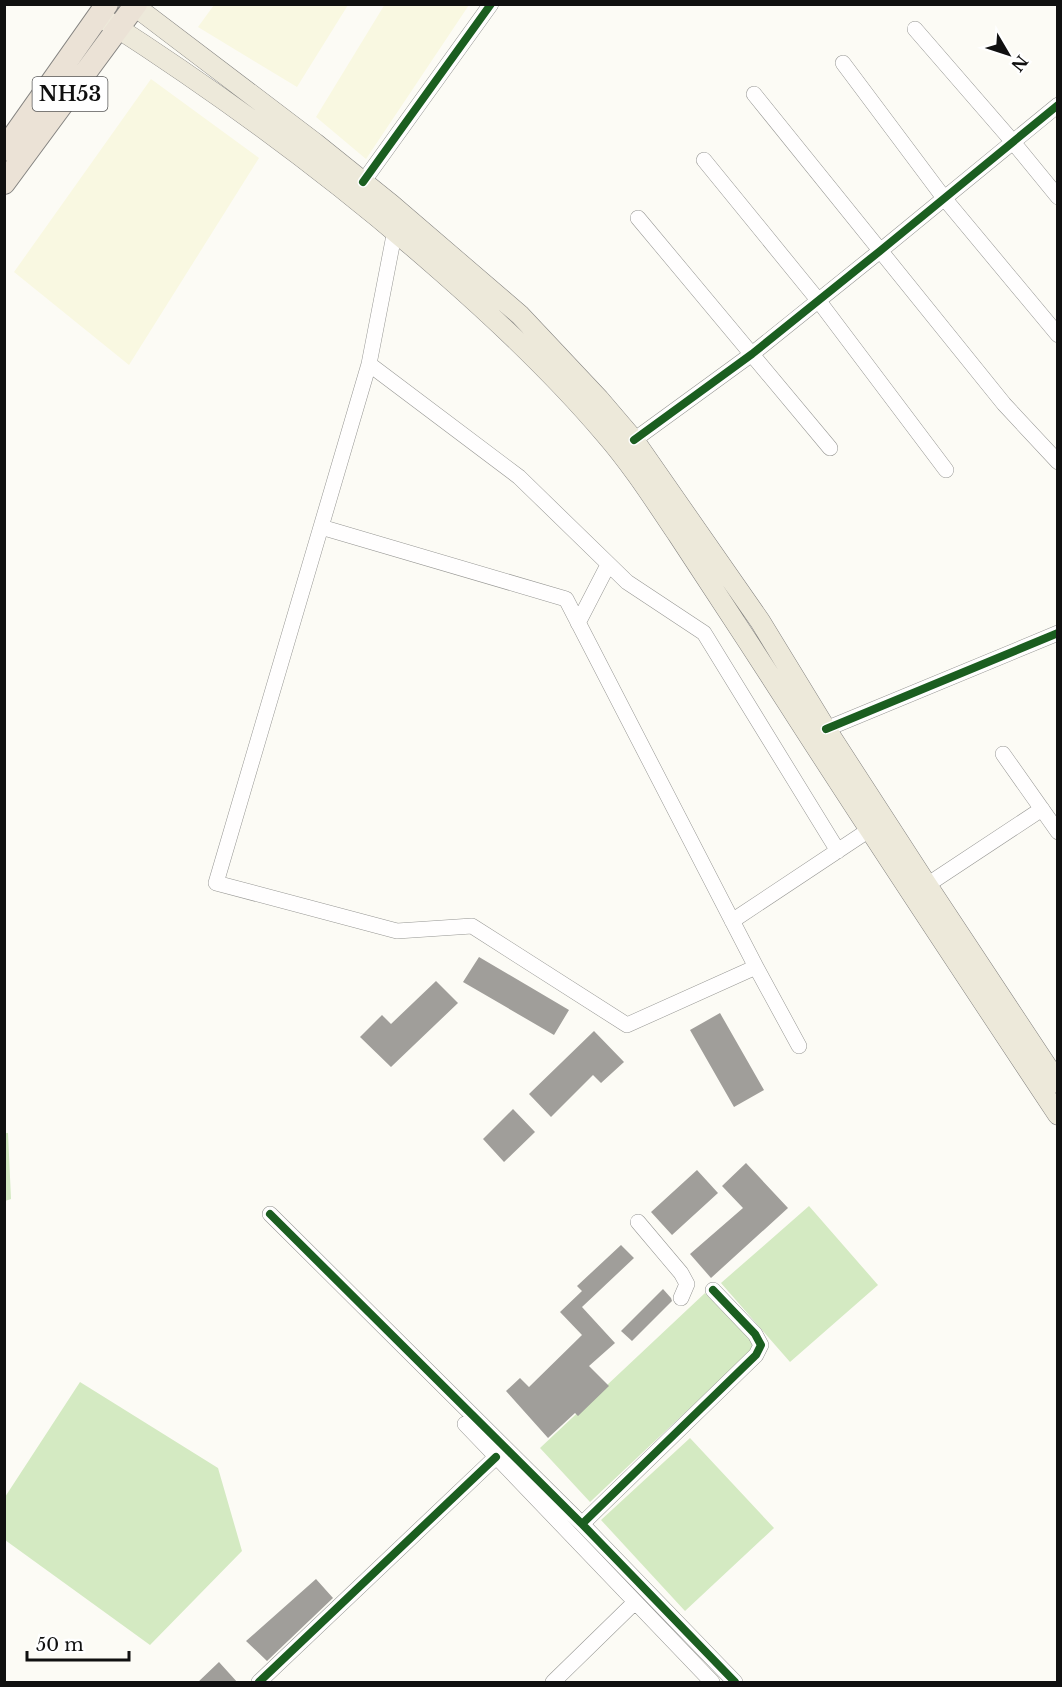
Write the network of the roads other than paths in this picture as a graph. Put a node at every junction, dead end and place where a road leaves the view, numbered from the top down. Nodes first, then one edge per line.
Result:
1 (491, 4) edge
2 (134, 5) edge
3 (99, 8) edge
4 (119, 28) junction
5 (915, 29) dead end
6 (843, 63) dead end
7 (754, 93) dead end
8 (1058, 105) edge
9 (1013, 142) junction
10 (4, 150) edge
11 (704, 160) dead end
12 (363, 182) junction
13 (4, 183) edge
14 (1058, 197) edge
15 (944, 198) junction
16 (638, 218) dead end
17 (395, 230) junction
18 (880, 251) junction
19 (818, 300) junction
20 (1058, 335) edge
21 (752, 354) junction
22 (369, 364) junction
23 (634, 440) junction
24 (830, 448) dead end
25 (1058, 462) edge
26 (946, 470) dead end
27 (321, 527) junction
28 (608, 565) junction
29 (578, 623) junction
30 (1058, 633) edge
31 (826, 729) junction
32 (1003, 754) dead end
33 (1042, 809) junction
34 (868, 830) junction
35 (1058, 832) edge
36 (838, 851) junction
37 (927, 885) junction
38 (732, 921) junction
39 (756, 967) junction
40 (799, 1046) dead end
41 (1058, 1083) edge
42 (1058, 1115) edge
43 (270, 1214) dead end
44 (638, 1222) dead end
45 (713, 1290) dead end
46 (681, 1298) dead end
47 (465, 1424) dead end
48 (496, 1457) junction
49 (582, 1524) junction
50 (635, 1602) junction
51 (259, 1683) edge
52 (553, 1683) edge
53 (712, 1683) edge
54 (735, 1683) edge

1 - 12 street
2 - 4 highway, NH53
2 - 12 main road
3 - 4 main road
3 - 10 highway, NH53
4 - 13 highway, NH53
4 - 17 main road
5 - 9 street
6 - 15 street
7 - 18 street
8 - 9 street
9 - 14 street
9 - 15 street
11 - 19 street
12 - 23 main road
15 - 18 street
15 - 20 street
16 - 21 street
17 - 22 street
17 - 34 main road
18 - 19 street
18 - 25 street
19 - 21 street
19 - 26 street
21 - 23 street
21 - 24 street
22 - 27 street
22 - 28 street
23 - 31 main road
27 - 29 street
27 - 39 street
28 - 29 street
28 - 36 street
29 - 38 street
30 - 31 street
31 - 37 main road
32 - 33 street
33 - 35 street
33 - 37 street
34 - 36 street
34 - 42 main road
36 - 38 street
37 - 41 main road
38 - 39 street
39 - 40 street
43 - 49 street
44 - 46 street
45 - 49 street
47 - 48 street
48 - 50 street
48 - 51 street
49 - 54 street
50 - 52 street
50 - 53 street

